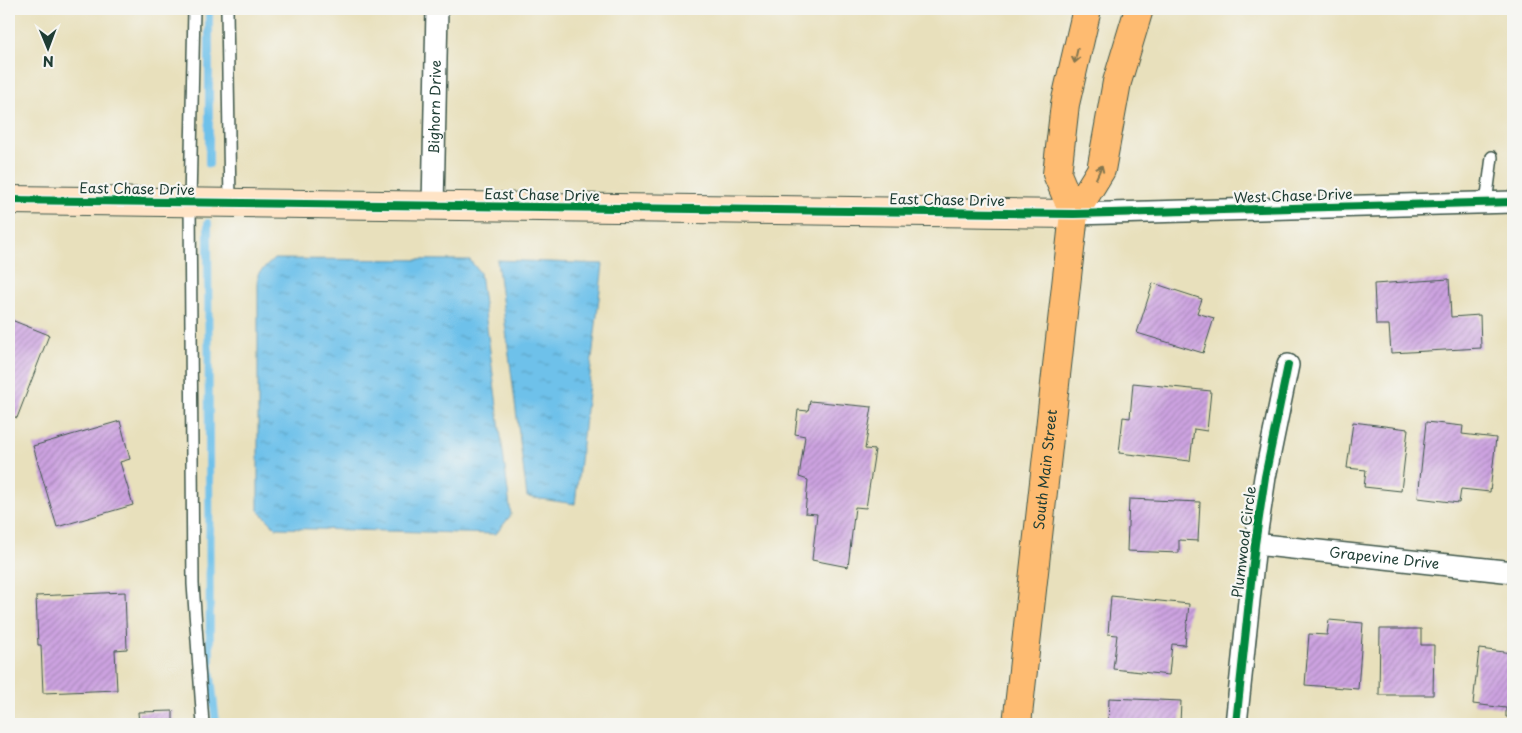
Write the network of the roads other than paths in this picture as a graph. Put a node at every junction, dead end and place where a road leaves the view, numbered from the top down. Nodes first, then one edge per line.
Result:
1 (194, 9) edge
2 (227, 9) edge
3 (437, 9) edge
4 (1086, 9) edge
5 (1138, 9) edge
6 (1492, 157) dead end
7 (9, 200) edge
8 (1513, 202) edge
9 (190, 203) junction
10 (230, 203) junction
11 (1486, 203) junction
12 (432, 206) junction
13 (1074, 214) junction
14 (1288, 365) dead end
15 (1255, 544) junction
16 (1513, 572) edge
17 (203, 724) edge
18 (1017, 724) edge
19 (1236, 724) edge

1 - 9 lane
2 - 10 lane
3 - 12 street, Bighorn Drive
4 -> 13 main road, South Main Street
13 -> 5 main road, South Main Street
6 - 11 lane
7 - 9 street, East Chase Drive
8 - 11 street, West Chase Drive
9 - 10 street, East Chase Drive
9 - 17 lane
10 - 12 street, East Chase Drive
11 - 13 street, West Chase Drive
12 - 13 street, East Chase Drive
13 - 18 main road, South Main Street
14 - 15 street, Plumwood Circle
15 - 16 street, Grapevine Drive
15 - 19 street, Plumwood Circle

